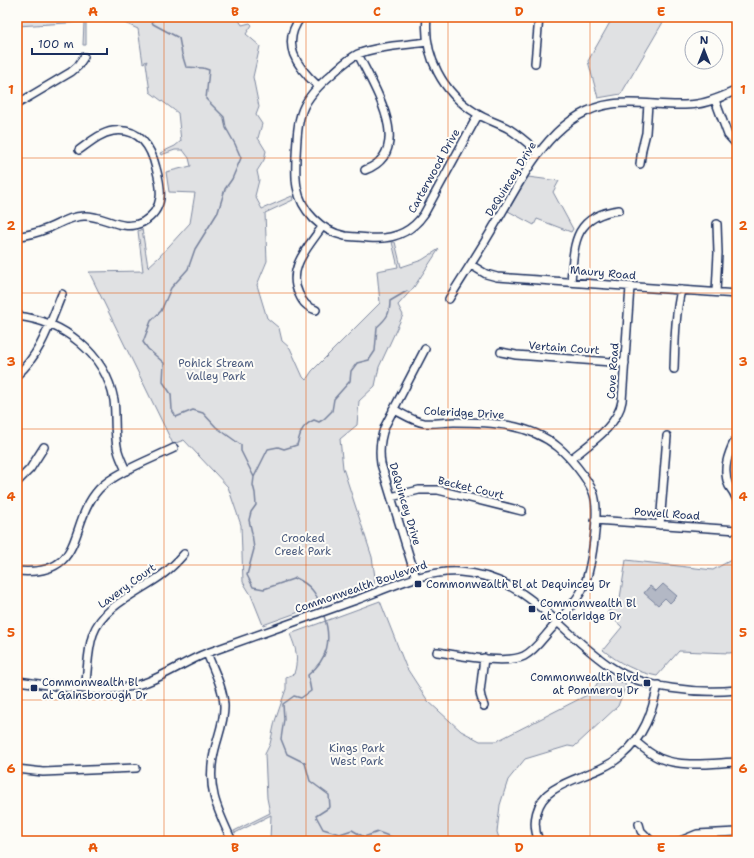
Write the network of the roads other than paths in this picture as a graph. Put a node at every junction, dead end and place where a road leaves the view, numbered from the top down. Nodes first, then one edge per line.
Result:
1 (301, 17) edge
2 (428, 17) edge
3 (539, 17) edge
4 (427, 42) junction
5 (358, 54) junction
6 (84, 57) dead end
7 (535, 63) dead end
8 (318, 86) junction
9 (737, 90) edge
10 (715, 100) junction
11 (17, 104) edge
12 (648, 104) junction
13 (478, 115) junction
14 (737, 145) edge
15 (79, 150) dead end
16 (538, 152) junction
17 (640, 164) dead end
18 (365, 170) dead end
19 (619, 210) dead end
20 (718, 224) dead end
21 (322, 227) junction
22 (17, 236) edge
23 (471, 265) junction
24 (571, 282) junction
25 (630, 287) junction
26 (681, 290) junction
27 (716, 292) junction
28 (62, 294) dead end
29 (737, 294) edge
30 (449, 299) dead end
31 (316, 310) dead end
32 (17, 316) edge
33 (50, 324) junction
34 (425, 349) dead end
35 (501, 352) dead end
36 (625, 363) junction
37 (674, 369) dead end
38 (17, 375) edge
39 (393, 409) junction
40 (667, 436) dead end
41 (735, 440) dead end
42 (44, 447) dead end
43 (174, 448) dead end
44 (571, 459) junction
45 (126, 471) junction
46 (17, 482) edge
47 (391, 497) junction
48 (737, 500) edge
49 (522, 511) dead end
50 (595, 520) junction
51 (660, 525) junction
52 (737, 530) edge
53 (184, 554) dead end
54 (17, 571) edge
55 (416, 578) junction
56 (557, 622) junction
57 (437, 652) dead end
58 (207, 653) junction
59 (484, 658) junction
60 (17, 681) edge
61 (658, 684) junction
62 (85, 689) junction
63 (737, 690) edge
64 (484, 706) dead end
65 (636, 742) junction
66 (737, 762) edge
67 (136, 768) dead end
68 (17, 769) edge
69 (639, 824) dead end
70 (737, 832) edge
71 (232, 841) edge
72 (539, 841) edge
73 (651, 841) edge
74 (680, 841) edge

1 - 8 street
2 - 4 street
3 - 7 street
4 - 5 street, Carterwood Drive
4 - 13 street
5 - 8 street, Carterwood Drive
5 - 18 street
6 - 11 street
8 - 21 street, Carterwood Drive
9 - 10 street, DeQuincey Drive
10 - 12 street, DeQuincey Drive
10 - 14 street
12 - 16 street, DeQuincey Drive
12 - 17 street
13 - 16 street
13 - 21 street, Carterwood Drive
15 - 22 street
16 - 23 street, DeQuincey Drive
19 - 24 street
20 - 27 street
21 - 31 street
23 - 24 street, Maury Road
23 - 30 street, DeQuincey Drive
24 - 25 street, Maury Road
25 - 26 street, Maury Road
25 - 36 street, Cove Road
26 - 27 street, Maury Road
26 - 37 street
27 - 29 street, Maury Road
28 - 33 street
32 - 33 street
33 - 38 street
33 - 45 street
34 - 39 street, DeQuincey Drive
35 - 36 street, Vertain Court
36 - 44 street, Cove Road
39 - 44 street, Coleridge Drive
39 - 47 street, DeQuincey Drive
40 - 51 street
41 - 48 street
42 - 46 street
43 - 45 street
44 - 50 street, Coleridge Drive
45 - 54 street
47 - 49 street, Becket Court
47 - 55 street, DeQuincey Drive
50 - 51 street, Powell Road
50 - 56 street, Coleridge Drive
51 - 52 street, Powell Road
53 - 62 street, Lavery Court
55 - 56 street, Commonwealth Boulevard
55 - 58 street, Commonwealth Boulevard
56 - 59 street, Coleridge Drive
56 - 61 street, Commonwealth Boulevard
57 - 59 street, Coleridge Drive
58 - 62 street, Commonwealth Boulevard
58 - 71 street
59 - 64 street
60 - 62 street, Commonwealth Boulevard
61 - 63 street, Commonwealth Boulevard
61 - 65 street
65 - 66 street
65 - 72 street
67 - 68 street
69 - 73 street
70 - 74 street

